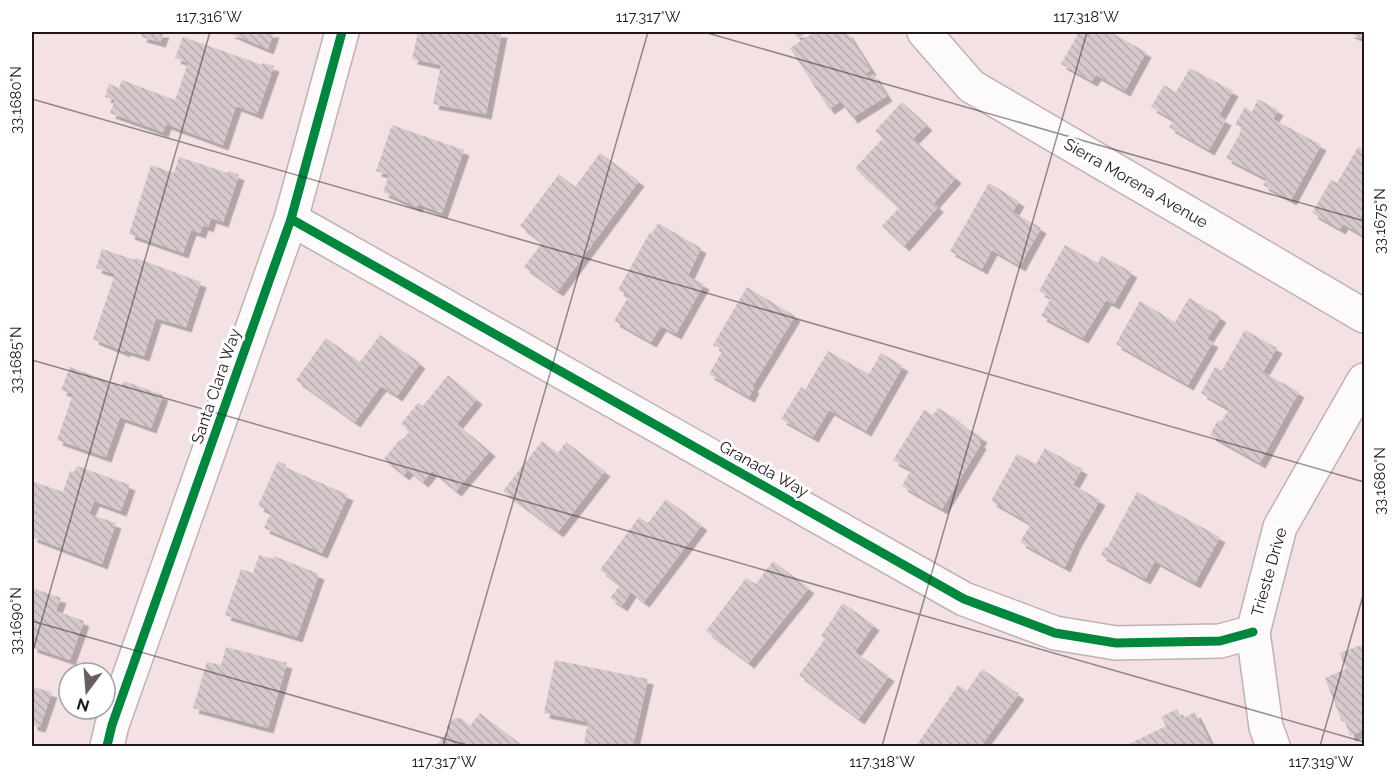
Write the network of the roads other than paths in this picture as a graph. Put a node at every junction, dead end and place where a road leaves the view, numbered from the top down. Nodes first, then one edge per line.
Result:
1 (342, 32) edge
2 (924, 32) edge
3 (291, 219) junction
4 (1365, 316) edge
5 (1365, 380) edge
6 (1253, 632) junction
7 (107, 747) edge
8 (1273, 747) edge

1 - 3 street, Santa Clara Way
2 - 4 street, Sierra Morena Avenue
3 - 6 street, Granada Way
3 - 7 street, Santa Clara Way
5 - 6 street, Trieste Drive
6 - 8 street, Trieste Drive

